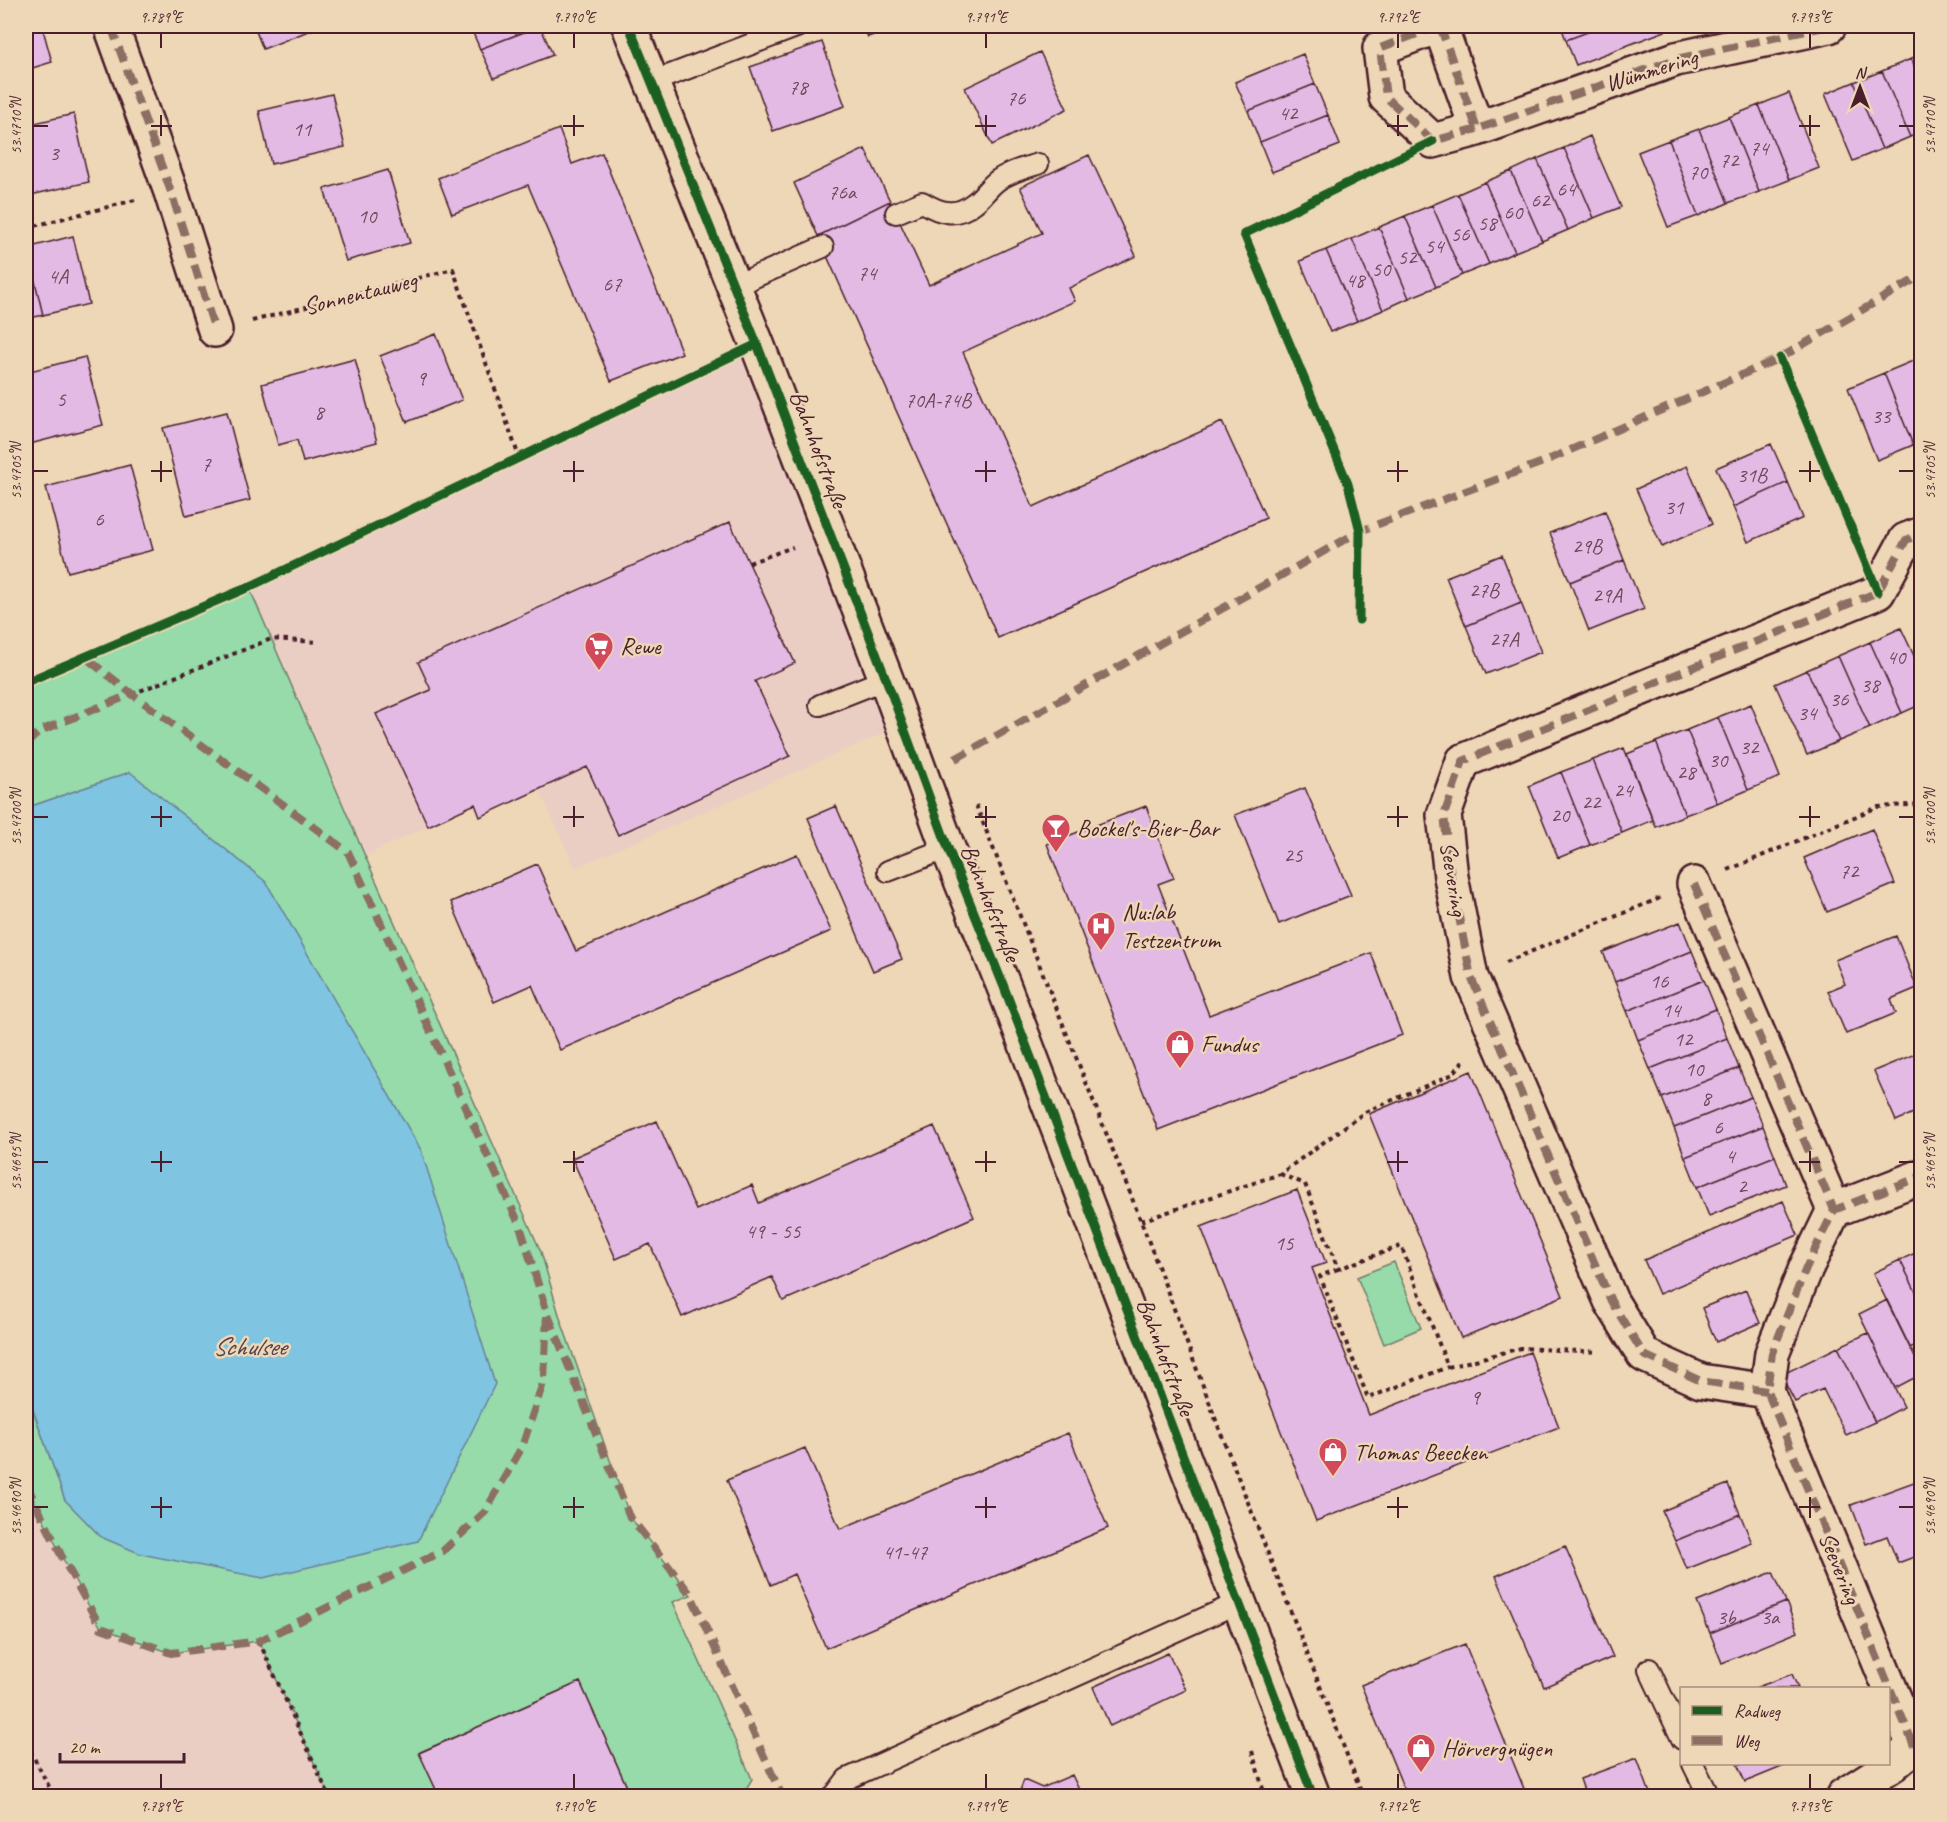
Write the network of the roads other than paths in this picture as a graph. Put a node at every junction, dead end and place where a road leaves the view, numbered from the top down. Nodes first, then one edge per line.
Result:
1 (111, 26) edge
2 (629, 26) edge
3 (799, 26) edge
4 (1439, 26) edge
5 (1829, 26) edge
6 (652, 82) junction
7 (1477, 129) junction
8 (1038, 164) dead end
9 (896, 213) dead end
10 (823, 247) dead end
11 (734, 286) junction
12 (215, 330) road end
13 (1922, 534) edge
14 (886, 679) junction
15 (820, 705) dead end
16 (948, 848) junction
17 (888, 871) dead end
18 (1694, 884) dead end
19 (1922, 1176) edge
20 (1834, 1210) junction
21 (1767, 1391) junction
22 (1240, 1602) junction
23 (1649, 1669) dead end
24 (1680, 1734) edge
25 (1919, 1750) edge
26 (1693, 1765) edge
27 (834, 1797) edge
28 (1313, 1797) edge
29 (1709, 1797) edge
30 (1844, 1797) edge

1 - 12 street
2 - 6 street, Bahnhofstraße
3 - 6 lane
4 - 7 street, Wümmering
4 - 7 street, Wümmering
5 - 7 street, Wümmering
6 - 11 street, Bahnhofstraße
8 - 9 lane
10 - 11 lane
11 - 14 street, Bahnhofstraße
13 - 21 street, Seevering
14 - 15 lane
14 - 16 street, Bahnhofstraße
16 - 17 lane
16 - 22 street, Bahnhofstraße
18 - 20 street
19 - 20 street
20 - 21 street, Seevering
21 - 25 street, Seevering
22 - 27 lane
22 - 28 street, Bahnhofstraße
23 - 24 lane
25 - 30 street
26 - 29 lane

